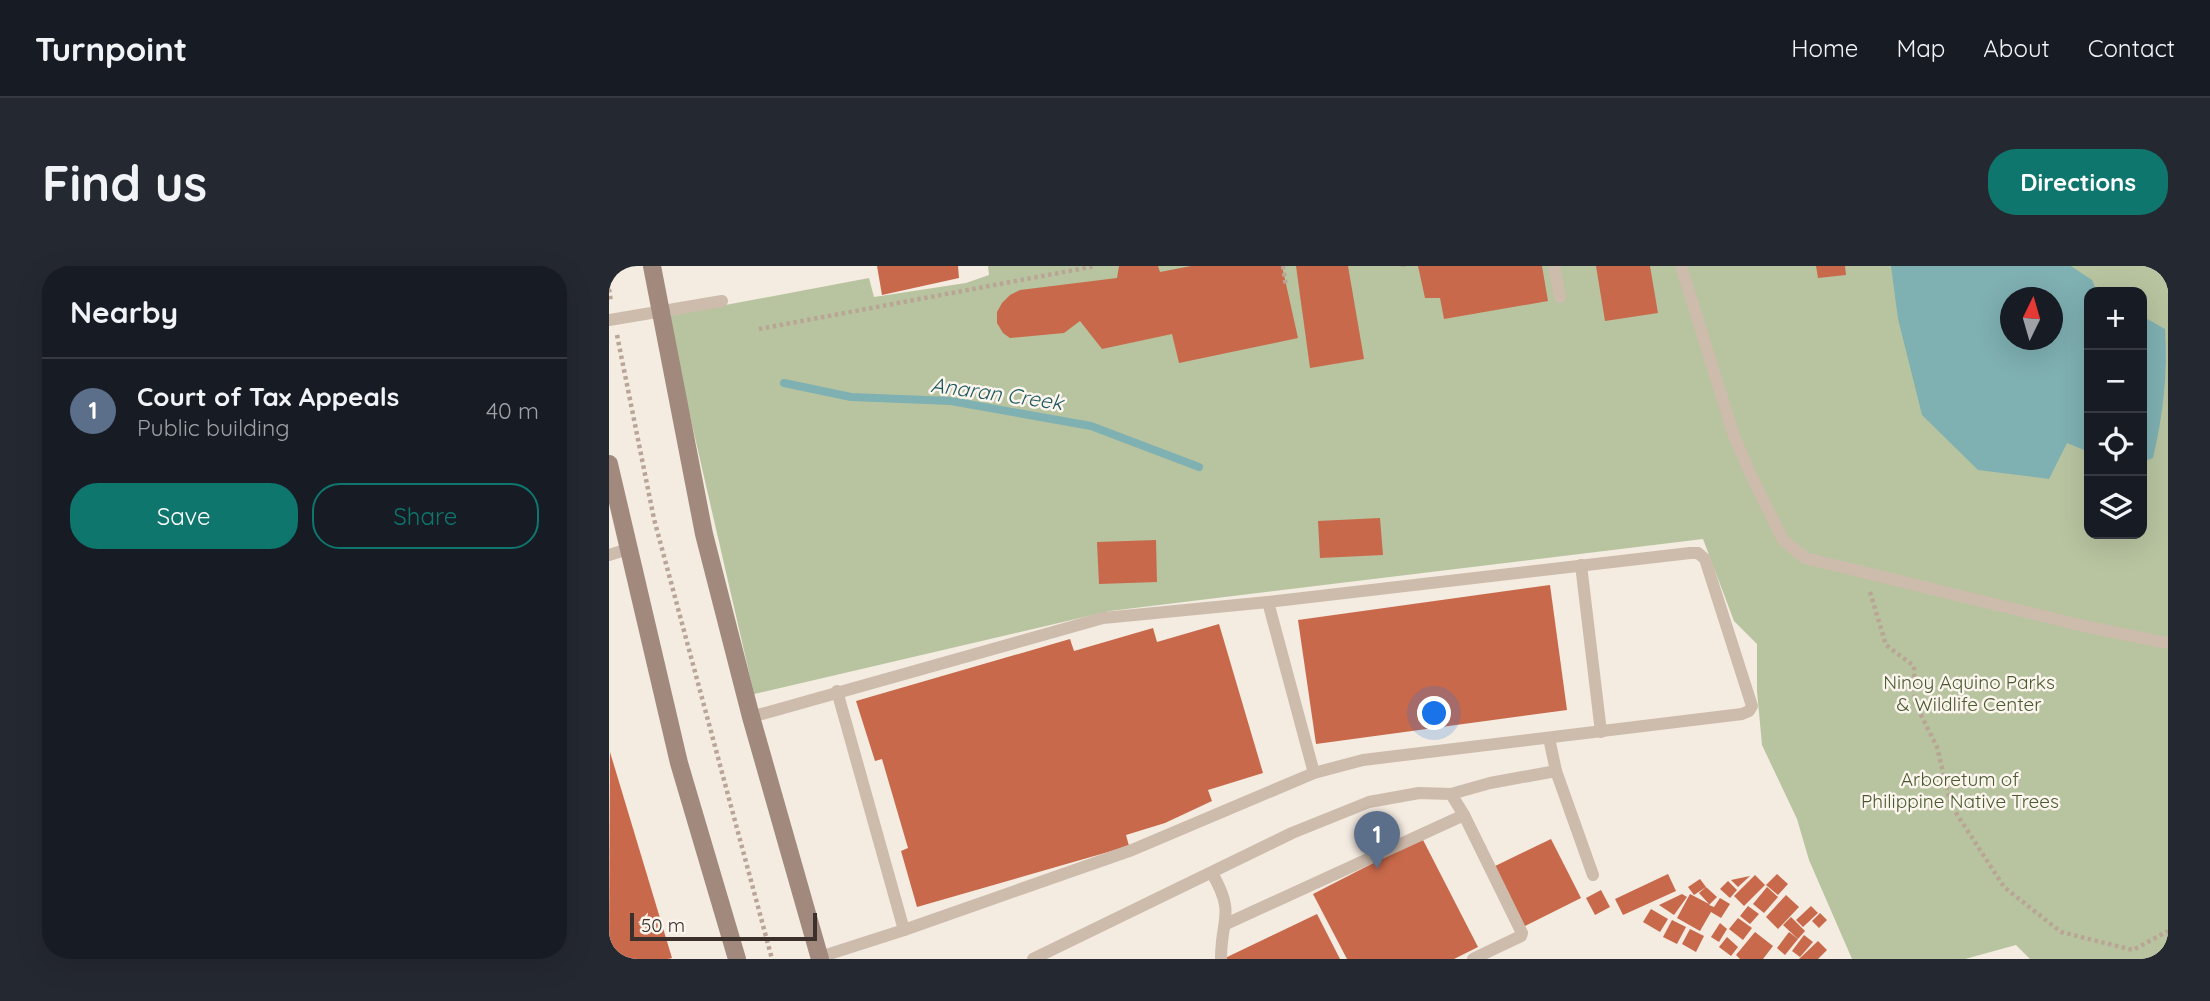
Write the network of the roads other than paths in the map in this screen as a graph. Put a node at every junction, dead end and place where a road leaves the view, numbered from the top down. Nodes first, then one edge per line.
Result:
1 (652, 266) edge
2 (1554, 266) edge
3 (1681, 266) edge
4 (1560, 297) dead end
5 (722, 301) dead end
6 (659, 311) junction
7 (612, 319) edge
8 (609, 464) edge
9 (628, 549) junction
10 (609, 555) edge
11 (1581, 565) junction
12 (1268, 603) junction
13 (2168, 643) edge
14 (837, 691) junction
15 (751, 717) junction
16 (1601, 732) junction
17 (1549, 738) junction
18 (1556, 771) junction
19 (1314, 773) junction
20 (1451, 794) junction
21 (1464, 815) junction
22 (1212, 873) junction
23 (1593, 875) dead end
24 (1226, 924) junction
25 (904, 930) junction
26 (820, 958) edge
27 (737, 959) edge
28 (1033, 959) edge
29 (1221, 959) edge
30 (1472, 959) edge

1 - 6 main road
2 - 4 lane
3 - 13 lane
5 - 6 lane
6 - 7 lane
6 - 15 main road
8 - 9 main road
9 - 10 lane
9 - 27 main road
11 - 12 lane
11 - 16 lane
11 - 16 lane
12 - 14 lane
12 - 19 lane
14 - 15 lane
14 - 25 lane
15 - 26 main road
16 - 17 lane
17 - 18 lane
17 - 19 lane
18 - 20 lane
18 - 23 lane
19 - 25 lane
20 - 21 lane
20 - 22 lane
21 - 24 lane
21 - 30 lane
22 - 24 lane
22 - 28 lane
24 - 29 lane
25 - 26 lane

